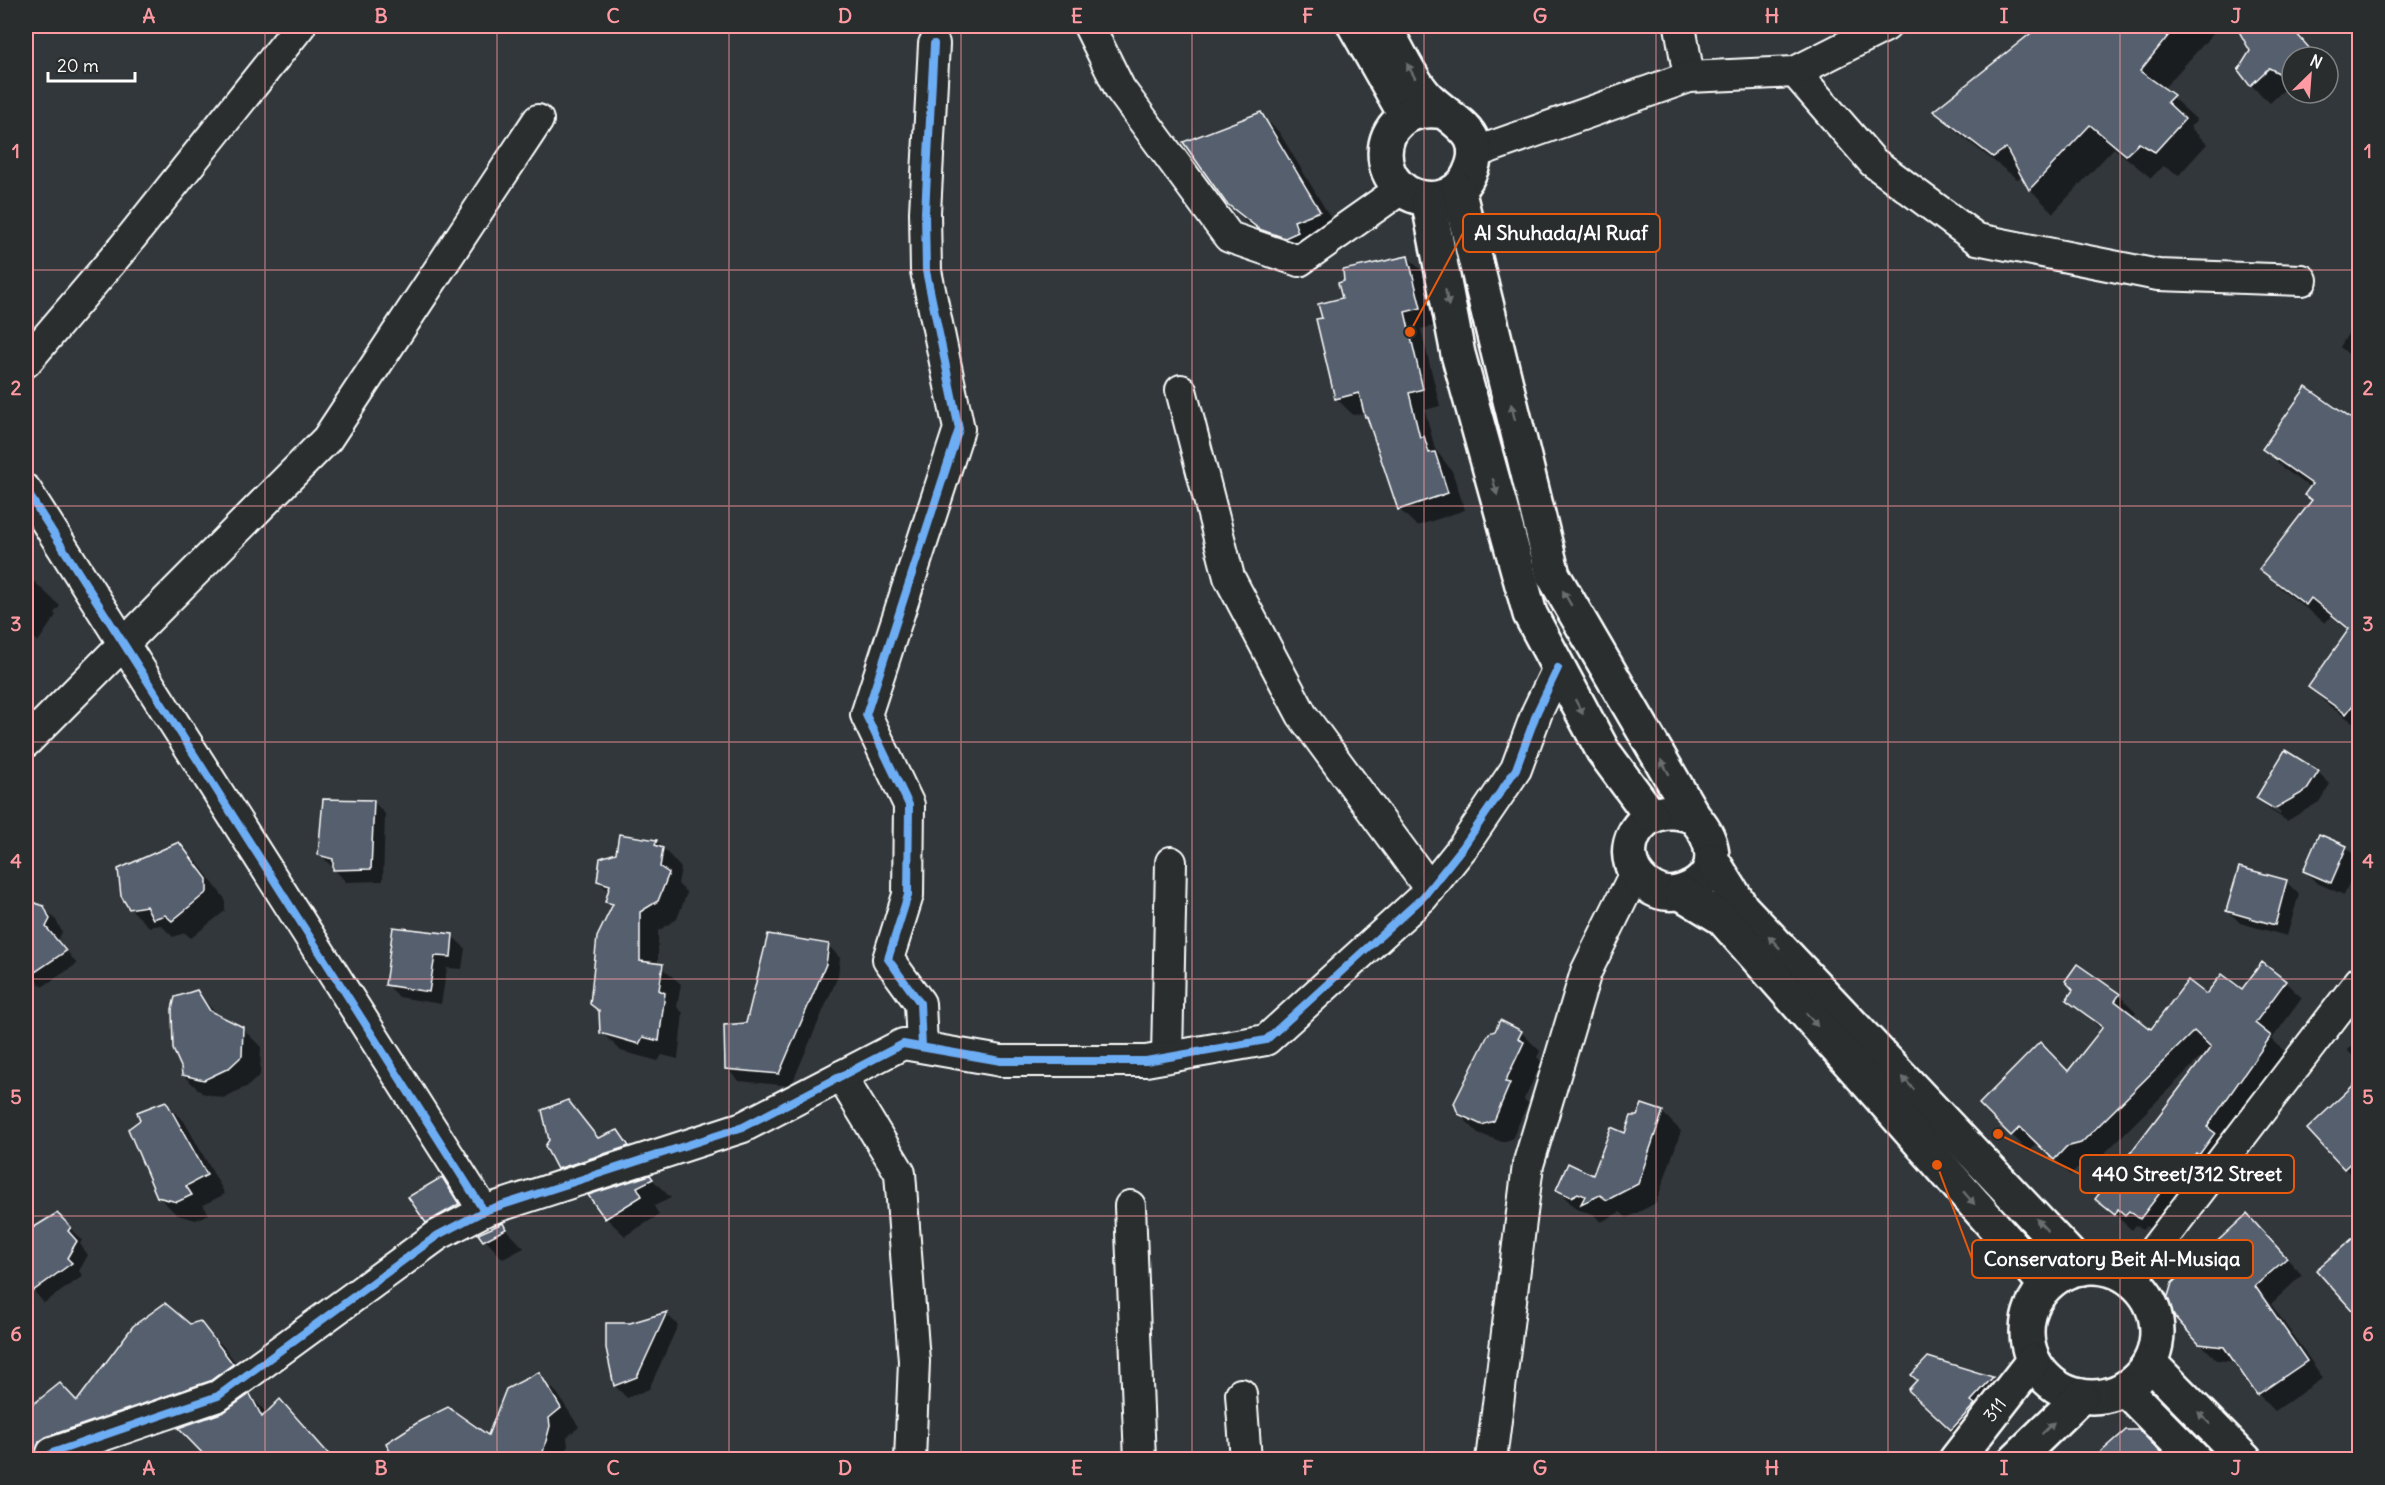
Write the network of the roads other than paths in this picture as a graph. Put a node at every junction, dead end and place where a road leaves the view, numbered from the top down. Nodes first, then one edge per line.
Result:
1 (300, 26) edge
2 (1089, 26) edge
3 (1355, 26) edge
4 (1384, 26) edge
5 (1680, 26) edge
6 (1887, 26) edge
7 (934, 44) dead end
8 (1795, 72) junction
9 (1689, 77) junction
10 (1444, 112) junction
11 (1406, 116) junction
12 (538, 120) dead end
13 (1474, 153) junction
14 (1429, 192) junction
15 (2302, 280) dead end
16 (26, 362) edge
17 (1180, 390) dead end
18 (26, 489) edge
19 (125, 645) junction
20 (1558, 668) junction
21 (26, 742) edge
22 (1651, 816) junction
23 (1694, 817) junction
24 (1712, 860) junction
25 (1171, 862) dead end
26 (1635, 873) junction
27 (1430, 889) junction
28 (1681, 893) junction
29 (2360, 981) edge
30 (922, 1047) junction
31 (1167, 1057) junction
32 (842, 1076) junction
33 (1130, 1206) dead end
34 (484, 1211) junction
35 (2082, 1268) junction
36 (2131, 1280) junction
37 (2046, 1285) junction
38 (2033, 1361) junction
39 (2150, 1363) junction
40 (2125, 1389) junction
41 (1240, 1394) dead end
42 (2081, 1396) junction
43 (52, 1453) dead end
44 (910, 1460) edge
45 (1140, 1460) edge
46 (1246, 1460) edge
47 (1491, 1460) edge
48 (1956, 1460) edge
49 (2015, 1460) edge
50 (2195, 1460) edge
51 (2245, 1460) edge

1 - 16 street
2 - 14 street
3 - 11 street
10 -> 4 street
5 - 9 street
6 - 8 street
7 - 30 street
8 - 9 street
8 - 15 street
9 - 13 street
10 - 11 street
10 - 13 street
11 - 14 street
12 - 19 street
13 - 14 street
14 -> 20 street
23 -> 14 street
17 - 27 street
18 - 19 street
19 - 21 street
19 - 34 street
20 -> 22 street
20 - 27 street
22 - 23 street
22 - 26 street
23 - 24 street
24 - 28 street
35 -> 24 street
25 - 31 street
26 - 28 street
26 - 47 street
27 - 31 street
28 -> 37 street
29 - 36 street
30 - 31 street
30 - 32 street
32 - 34 street
32 - 44 street
33 - 45 street
34 - 43 street
35 - 36 street
35 - 37 street
36 - 39 street
37 - 38 street
38 - 42 street
38 - 48 street, 311
39 - 40 street
51 -> 39 street
40 - 42 street
40 - 50 street
41 - 46 street
49 -> 42 street

